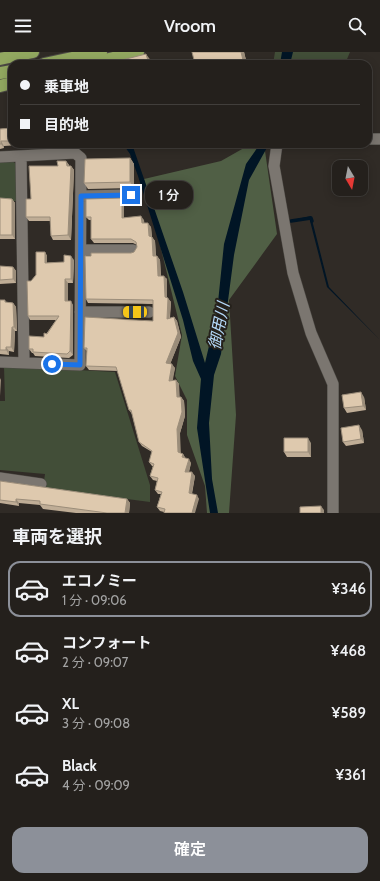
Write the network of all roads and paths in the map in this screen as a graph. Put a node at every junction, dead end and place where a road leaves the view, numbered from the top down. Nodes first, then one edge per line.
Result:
1 (33, 52) edge
2 (101, 52) edge
3 (138, 52) edge
4 (0, 59) edge
5 (63, 60) edge
6 (105, 60) edge
7 (276, 148) edge
8 (22, 156) junction
9 (0, 157) edge
10 (131, 195) dead end
11 (81, 196) junction
12 (81, 250) junction
13 (133, 250) edge
14 (80, 312) junction
15 (149, 312) dead end
16 (0, 362) edge
17 (24, 363) junction
18 (0, 478) edge
19 (41, 484) dead end
20 (333, 513) edge

1 - 4 highway
2 - 5 highway
3 - 6 highway
7 - 20 street
8 - 9 street
8 - 11 street
8 - 17 street
10 - 11 street
11 - 12 street
12 - 13 street
12 - 14 street
14 - 15 street
14 - 17 street
16 - 17 street
18 - 19 street

